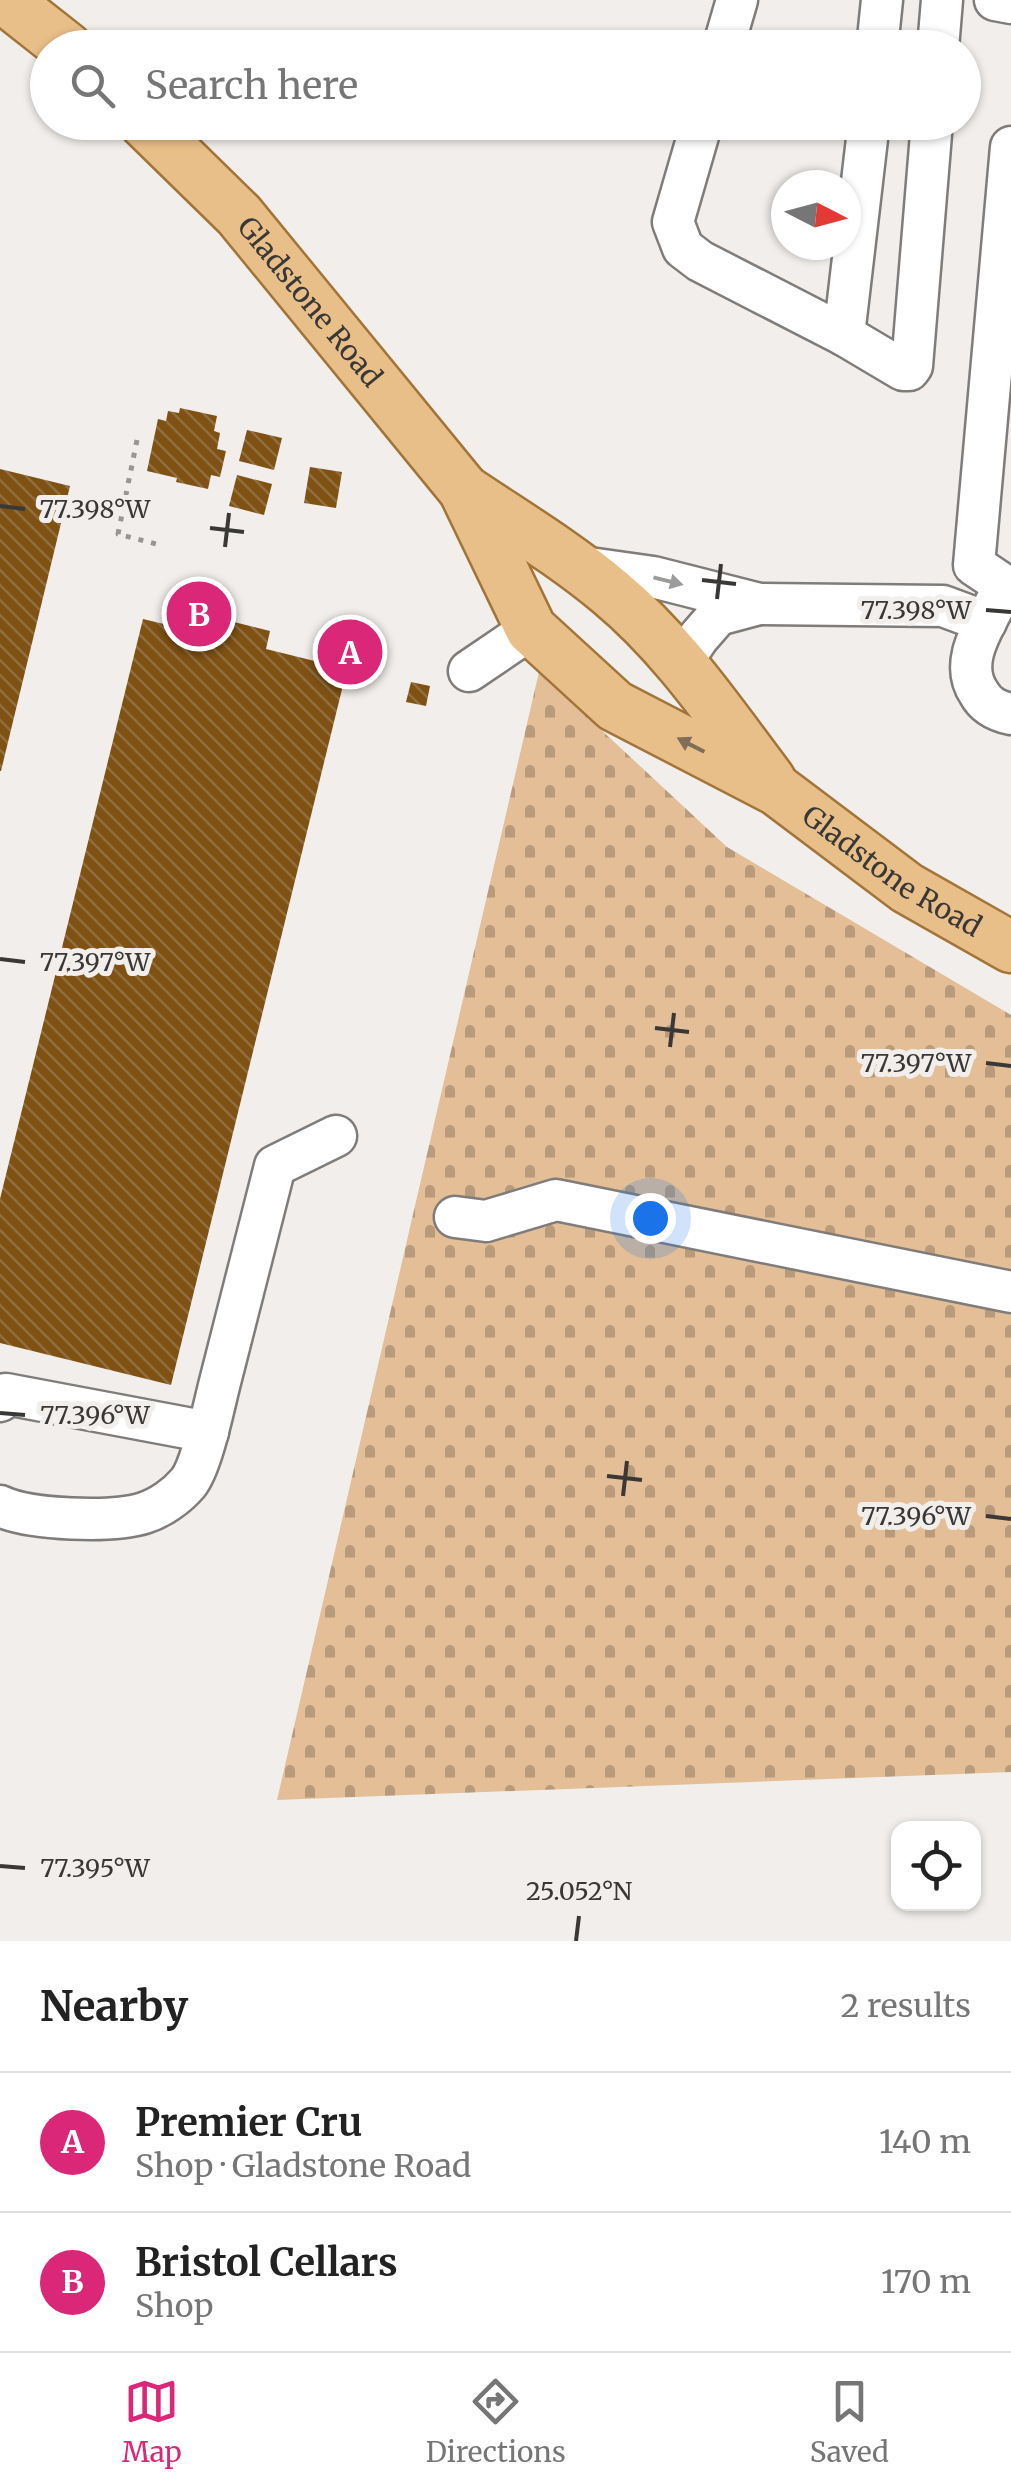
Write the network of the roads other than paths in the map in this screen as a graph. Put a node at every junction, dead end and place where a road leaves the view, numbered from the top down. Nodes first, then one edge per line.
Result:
1 (6, 0) edge
2 (736, 0) edge
3 (882, 0) edge
4 (942, 0) edge
5 (995, 0) edge
6 (1011, 4) edge
7 (44, 30) edge
8 (728, 30) edge
9 (879, 30) edge
10 (940, 30) edge
11 (162, 140) edge
12 (697, 140) edge
13 (866, 140) edge
14 (931, 140) edge
15 (1011, 147) edge
16 (844, 335) junction
17 (464, 490) junction
18 (576, 566) junction
19 (1008, 581) edge
20 (758, 604) junction
21 (986, 622) junction
22 (531, 629) junction
23 (681, 662) junction
24 (470, 671) dead end
25 (616, 706) junction
26 (1011, 714) edge
27 (777, 790) junction
28 (1011, 946) edge
29 (336, 1136) dead end
30 (455, 1218) dead end
31 (1011, 1292) edge
32 (0, 1401) edge
33 (208, 1432) junction
34 (0, 1506) edge

1 - 7 main road
2 - 8 lane
3 - 9 lane
4 - 10 lane
5 - 6 lane
11 - 17 main road, Gladstone Road
12 - 16 lane
13 - 16 lane
14 - 16 lane
15 - 19 lane
17 - 18 main road, Gladstone Road
17 - 22 main road, Gladstone Road
18 -> 20 lane
18 - 22 main road
18 - 23 main road, Gladstone Road
19 - 21 lane
20 - 21 lane
20 - 23 lane
21 - 26 lane
22 - 24 lane
22 - 25 main road, Gladstone Road
23 - 25 main road
23 - 27 main road, Gladstone Road
27 -> 25 main road, Gladstone Road
27 - 28 main road, Gladstone Road
29 - 33 lane
30 - 31 lane
32 - 33 lane
33 - 34 lane

